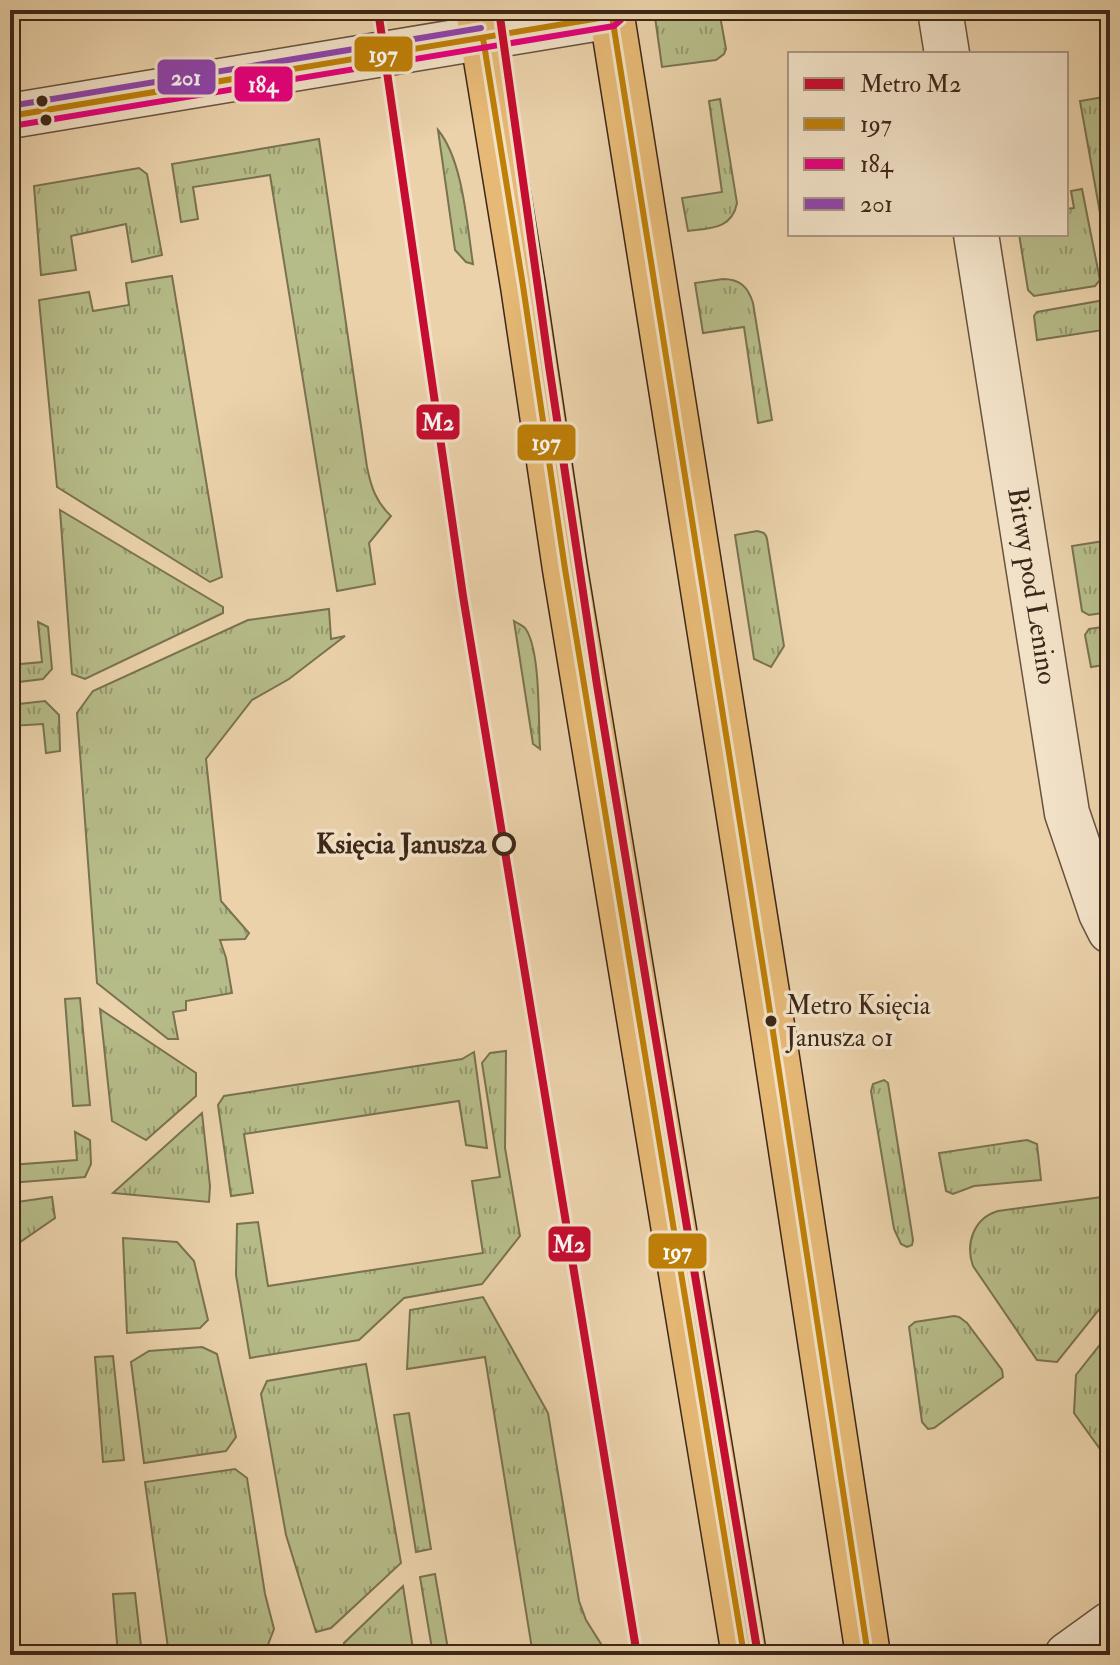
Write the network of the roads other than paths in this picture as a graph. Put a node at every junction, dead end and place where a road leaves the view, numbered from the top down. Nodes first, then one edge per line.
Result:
1 (940, 10) edge
2 (612, 13) edge
3 (481, 24) edge
4 (947, 52) edge
5 (10, 116) edge
6 (976, 236) edge
7 (1110, 931) edge
8 (1110, 1624) edge
9 (744, 1655) edge
10 (868, 1655) edge
11 (1067, 1655) edge

1 - 4 street
2 - 3 street
2 - 10 main road
3 - 5 street
3 - 9 main road
6 - 7 street, Bitwy pod Lenino
8 - 11 street

